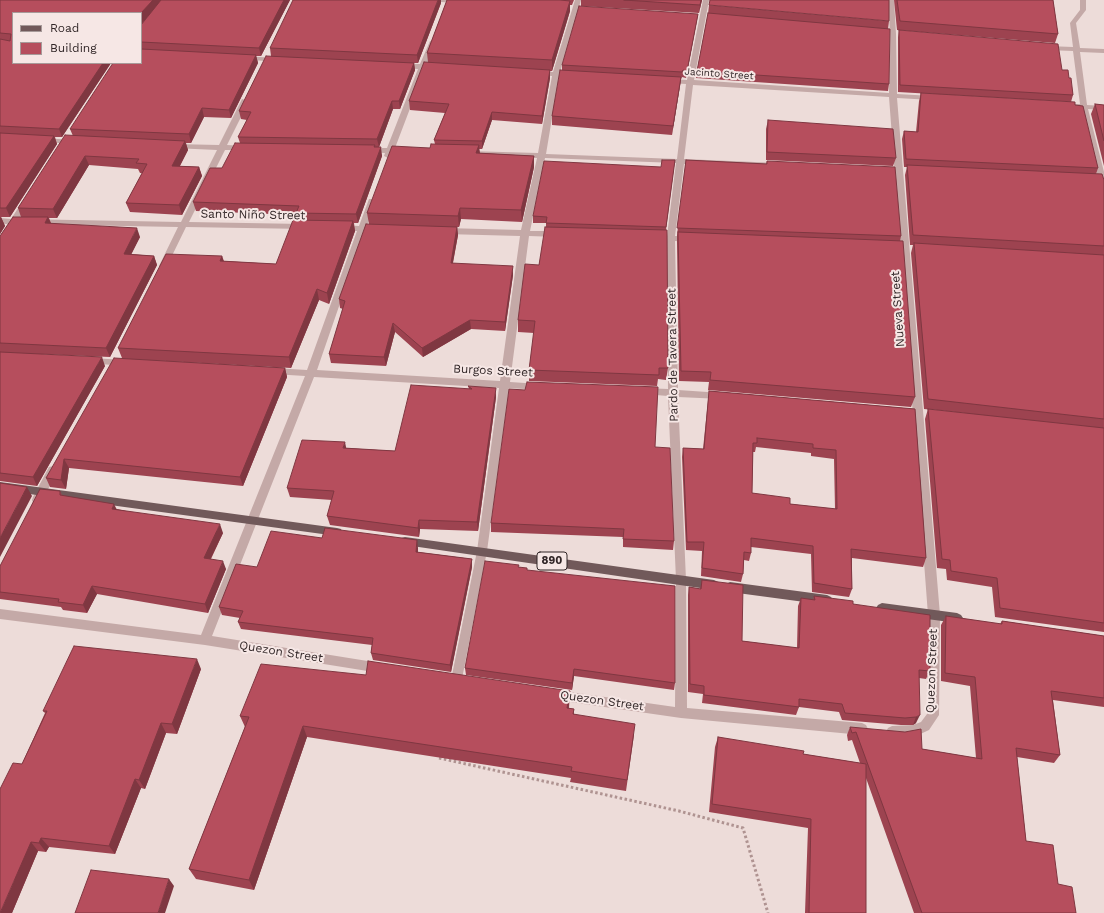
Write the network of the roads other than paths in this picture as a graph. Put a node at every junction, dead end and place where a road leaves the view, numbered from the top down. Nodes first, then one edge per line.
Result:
1 (578, 0) edge
2 (706, 0) edge
3 (891, 0) edge
4 (1083, 0) edge
5 (445, 2) edge
6 (470, 2) edge
7 (572, 9) junction
8 (584, 9) edge
9 (436, 30) edge
10 (1038, 47) edge
11 (1077, 50) junction
12 (1104, 51) edge
13 (234, 58) edge
14 (288, 60) edge
15 (391, 65) edge
16 (422, 67) junction
17 (446, 68) edge
18 (532, 73) edge
19 (556, 74) junction
20 (580, 76) edge
21 (659, 80) edge
22 (690, 82) junction
23 (248, 93) edge
24 (893, 96) junction
25 (941, 98) edge
26 (1060, 106) edge
27 (1084, 107) junction
28 (1104, 108) edge
29 (36, 140) edge
30 (80, 142) edge
31 (167, 145) edge
32 (222, 148) junction
33 (252, 148) edge
34 (360, 150) edge
35 (390, 150) junction
36 (414, 151) edge
37 (462, 152) edge
38 (542, 154) junction
39 (680, 160) junction
40 (385, 165) edge
41 (790, 165) edge
42 (1100, 183) edge
43 (375, 193) edge
44 (30, 195) edge
45 (0, 221) edge
46 (14, 221) junction
47 (184, 226) junction
48 (316, 228) edge
49 (331, 228) edge
50 (362, 228) junction
51 (386, 229) edge
52 (440, 231) edge
53 (525, 234) junction
54 (563, 235) edge
55 (648, 237) edge
56 (671, 238) junction
57 (702, 239) edge
58 (0, 242) edge
59 (159, 274) edge
60 (83, 361) edge
61 (137, 364) edge
62 (264, 370) edge
63 (312, 373) junction
64 (504, 385) junction
65 (550, 387) edge
66 (635, 390) edge
67 (673, 392) junction
68 (728, 396) edge
69 (56, 465) edge
70 (0, 486) edge
71 (41, 492) junction
72 (31, 512) edge
73 (252, 521) junction
74 (352, 534) edge
75 (398, 540) edge
76 (482, 551) junction
77 (681, 580) junction
78 (839, 602) edge
79 (871, 606) edge
80 (0, 614) edge
81 (934, 615) junction
82 (965, 619) edge
83 (205, 640) junction
84 (394, 670) edge
85 (442, 678) edge
86 (542, 693) edge
87 (682, 713) junction

1 - 7 street
2 - 22 street, Pardo de Tavera Street
3 - 24 street, Nueva Street
4 - 11 street
5 - 6 street
7 - 8 street
7 - 19 street
9 - 16 street
10 - 11 street
11 - 12 street
11 - 27 street
13 - 14 street
15 - 16 street
16 - 17 street
16 - 35 street
18 - 19 street
19 - 20 street
19 - 38 street
21 - 22 street, Jacinto Street
22 - 24 street, Jacinto Street
22 - 39 street, Pardo de Tavera Street
23 - 32 street
24 - 25 street, Jacinto Street
24 - 81 street, Nueva Street
26 - 27 street
27 - 28 street
27 - 42 street
29 - 30 street
31 - 32 street
32 - 33 street
32 - 47 street
34 - 35 street
35 - 36 street
35 - 40 street
37 - 38 street
38 - 39 street
38 - 53 street
39 - 41 street
39 - 56 street, Pardo de Tavera Street
43 - 50 street
44 - 46 street
45 - 46 street, Santo Niño Street
46 - 47 street, Santo Niño Street
46 - 58 street
47 - 48 street, Santo Niño Street
47 - 59 street
49 - 50 street
50 - 51 street
50 - 63 street
52 - 53 street
53 - 54 street
53 - 64 street
55 - 56 street
56 - 57 street
56 - 67 street, Pardo de Tavera Street
60 - 61 street
62 - 63 street, Burgos Street
63 - 64 street, Burgos Street
63 - 73 street
64 - 65 street, Burgos Street
64 - 76 street
66 - 67 street
67 - 68 street
67 - 77 street, Pardo de Tavera Street
69 - 71 street
70 - 71 main road
71 - 72 street
71 - 73 main road
73 - 74 main road
73 - 83 street
75 - 76 main road, 890
76 - 77 main road, 890
76 - 85 street
77 - 78 main road, 890
77 - 87 street, Pardo de Tavera Street
79 - 81 main road
80 - 83 street, Quezon Street
81 - 82 main road
81 - 87 street, Quezon Street
83 - 84 street, Quezon Street
86 - 87 street, Quezon Street

